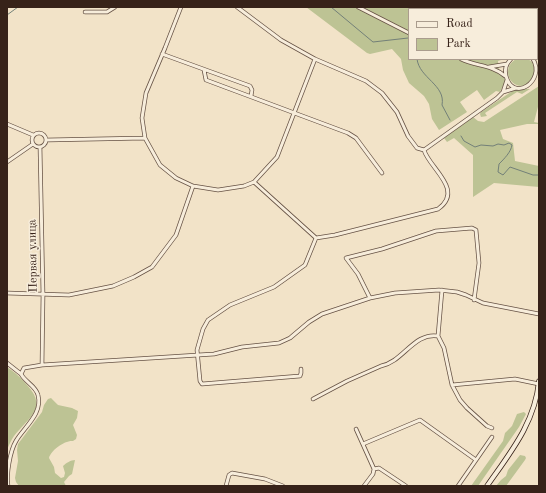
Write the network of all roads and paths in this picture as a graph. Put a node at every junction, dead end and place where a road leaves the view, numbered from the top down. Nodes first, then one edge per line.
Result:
1 (115, 7) edge
2 (181, 7) edge
3 (237, 7) edge
4 (358, 7) edge
5 (85, 12) dead end
6 (408, 32) edge
7 (162, 54) junction
8 (315, 59) junction
9 (464, 60) edge
10 (510, 60) edge
11 (507, 64) junction
12 (538, 66) edge
13 (488, 68) junction
14 (204, 70) junction
15 (507, 78) junction
16 (537, 82) dead end
17 (533, 85) junction
18 (517, 88) junction
19 (503, 92) junction
20 (251, 96) junction
21 (295, 112) junction
22 (7, 124) edge
23 (33, 136) junction
24 (145, 138) junction
25 (47, 140) junction
26 (33, 144) junction
27 (40, 147) junction
28 (424, 150) junction
29 (7, 162) edge
30 (382, 173) dead end
31 (254, 182) junction
32 (193, 186) junction
33 (316, 238) junction
34 (442, 290) junction
35 (7, 293) edge
36 (43, 295) junction
37 (370, 298) junction
38 (474, 300) junction
39 (539, 314) edge
40 (438, 336) junction
41 (197, 356) junction
42 (7, 363) edge
43 (42, 365) junction
44 (301, 370) dead end
45 (21, 374) junction
46 (539, 382) edge
47 (452, 385) junction
48 (313, 398) dead end
49 (492, 428) dead end
50 (356, 429) dead end
51 (492, 437) dead end
52 (363, 444) junction
53 (476, 460) junction
54 (374, 469) junction
55 (8, 486) edge
56 (226, 486) edge
57 (284, 486) edge
58 (364, 486) edge
59 (406, 486) edge
60 (458, 486) edge
61 (486, 486) edge

1 - 5 street
2 - 7 street
3 - 8 street
4 - 6 street
7 - 14 street
7 - 24 street
8 - 21 street
8 - 28 street
9 - 13 street
10 - 11 street
11 - 13 street
11 - 15 street
12 - 17 street
13 - 15 street
14 - 20 street
14 - 20 street
15 - 18 street
15 - 19 street
16 - 17 street
17 - 18 street
18 - 19 street
19 - 28 street
20 - 21 street
21 - 30 street
21 - 31 street
22 - 23 street
23 - 25 street
23 - 26 street
24 - 25 street
24 - 32 street
25 - 27 street
26 - 27 street
26 - 29 street
27 - 36 street, Первая улица
28 - 33 street
31 - 32 street
31 - 33 street
32 - 36 street
33 - 41 street
34 - 37 street
34 - 38 street
34 - 40 street
35 - 36 street
36 - 43 street, Первая улица
37 - 38 street
37 - 41 street
38 - 39 street
40 - 47 street
40 - 48 street
41 - 43 street
41 - 44 street
42 - 45 street
43 - 45 street
45 - 55 street
46 - 47 street
46 - 61 main road
47 - 49 street
50 - 52 street
51 - 53 street
52 - 53 street
52 - 54 street
53 - 60 street
54 - 58 street
54 - 59 street
56 - 57 street

